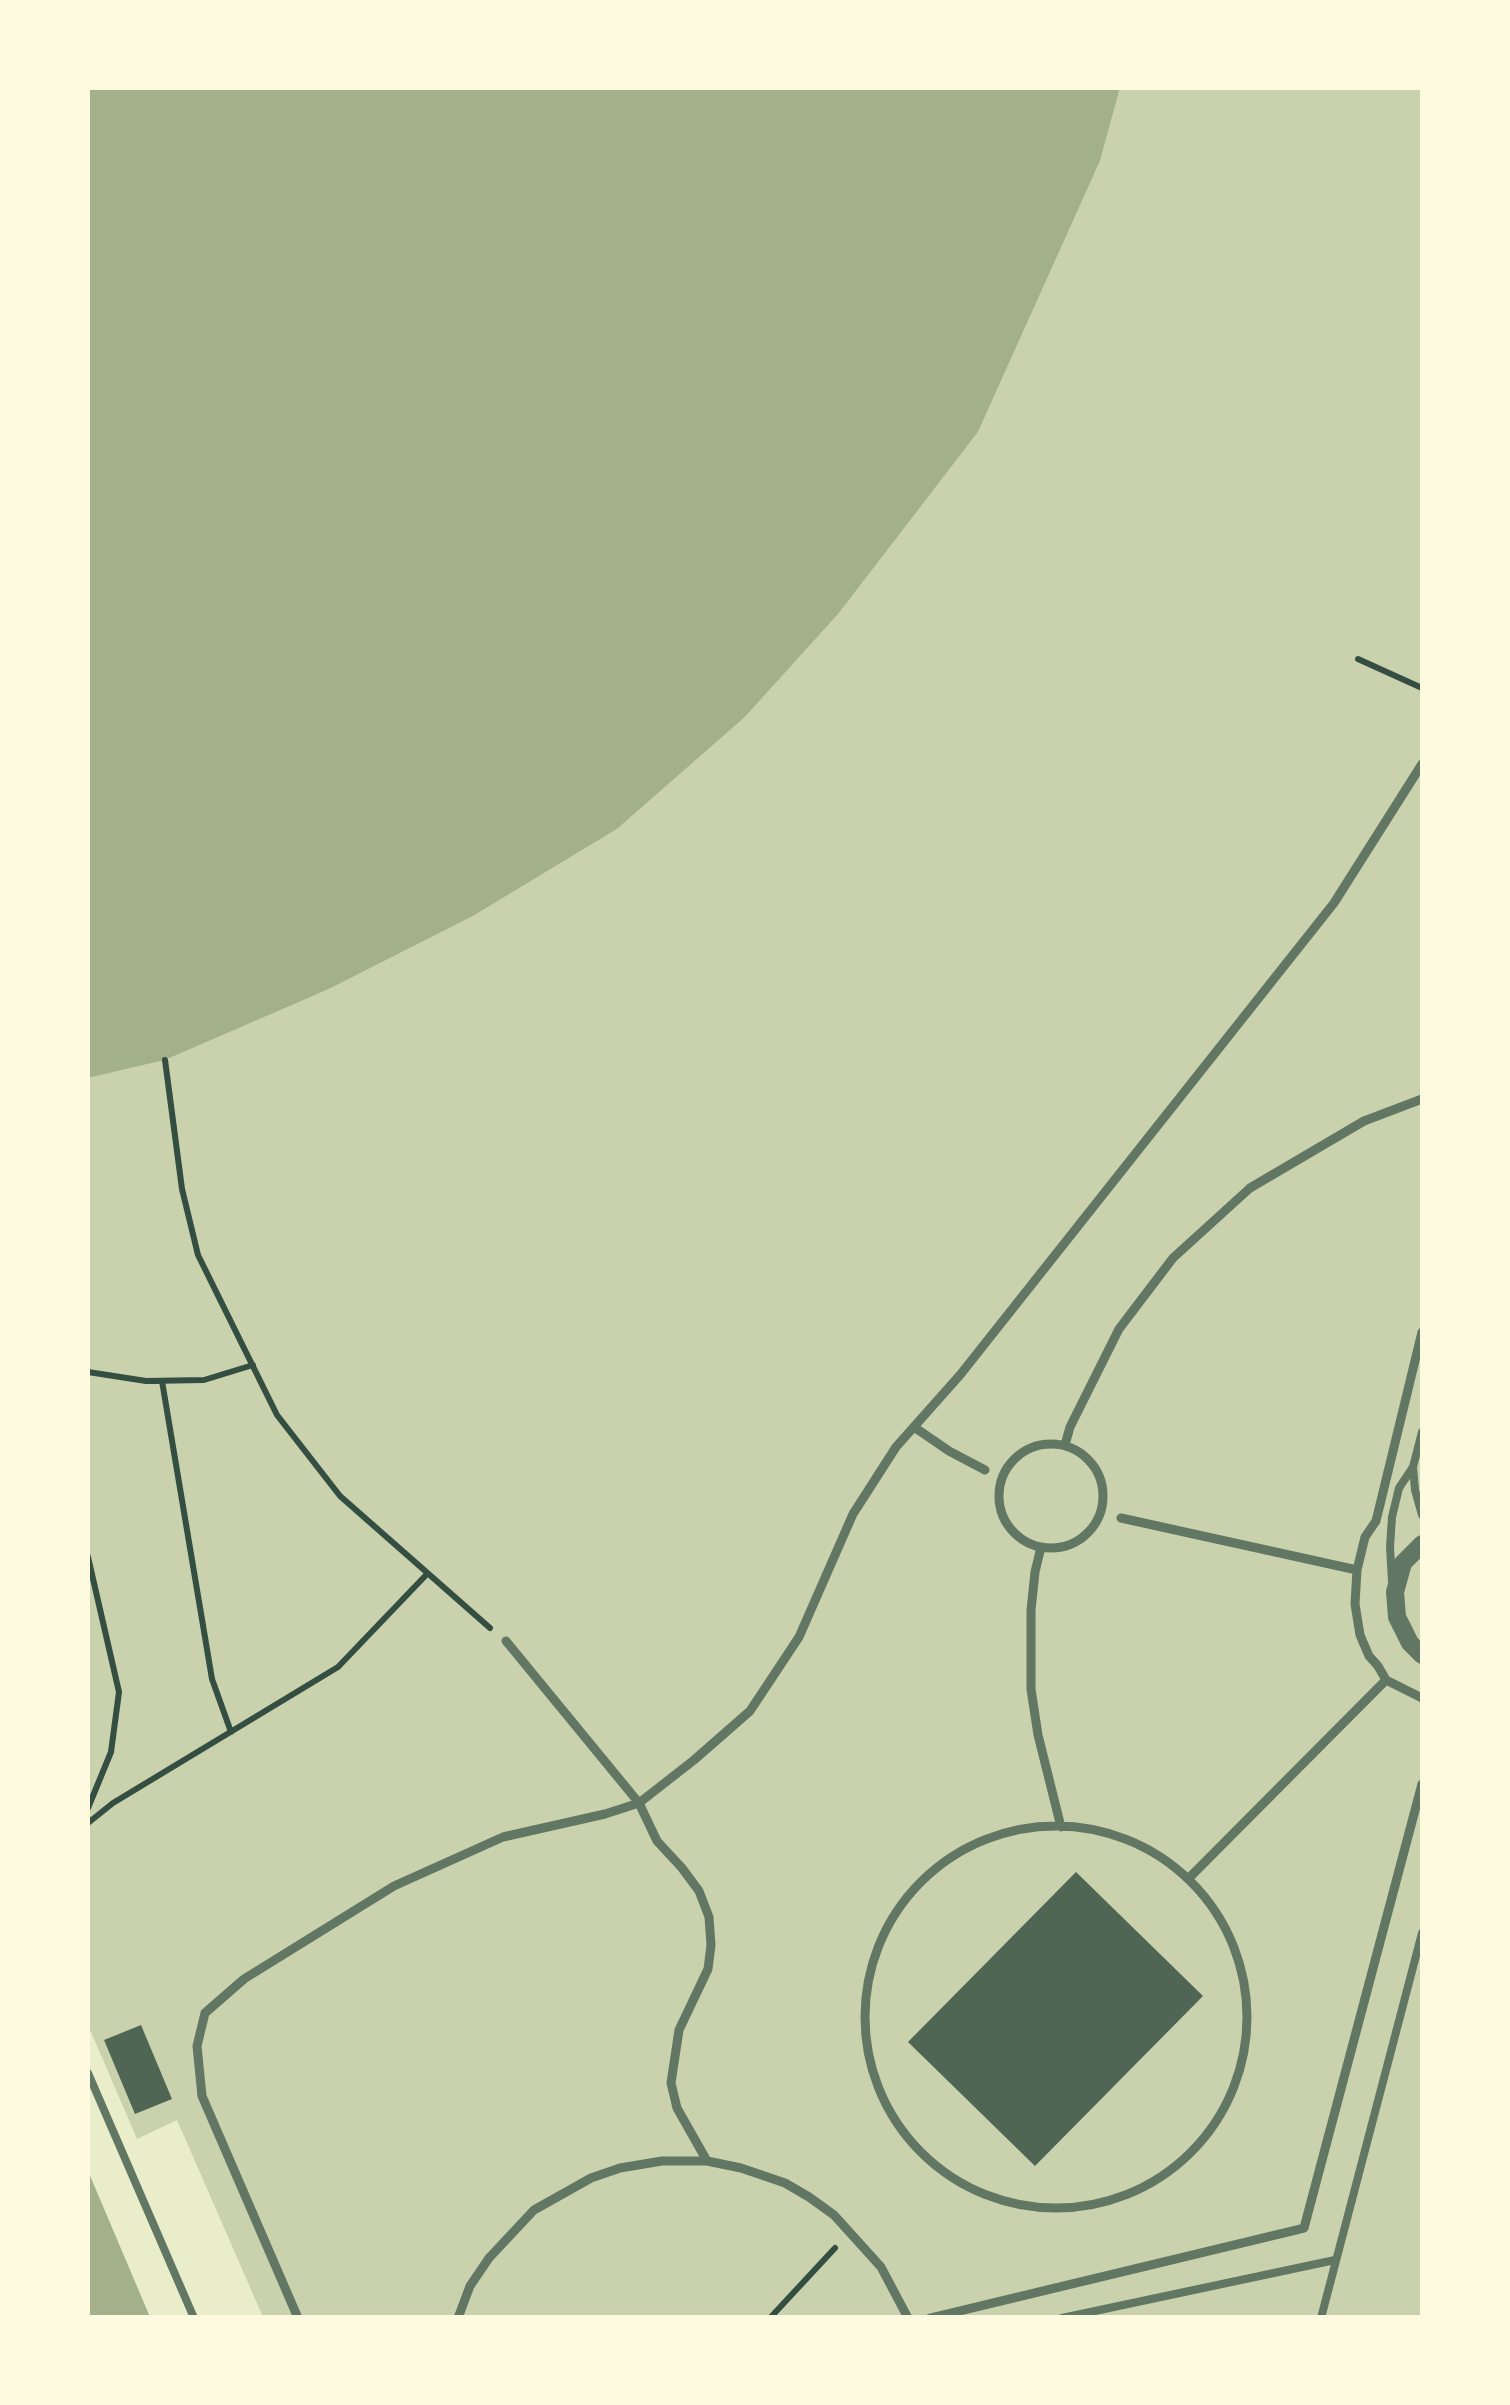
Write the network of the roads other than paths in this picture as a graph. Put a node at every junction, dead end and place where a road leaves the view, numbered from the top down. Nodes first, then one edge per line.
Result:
1 (1422, 764) edge
2 (1422, 1099) edge
3 (1422, 1332) edge
4 (914, 1427) junction
5 (1422, 1432) edge
6 (1065, 1445) junction
7 (1413, 1467) junction
8 (985, 1470) dead end
9 (1422, 1515) edge
10 (1121, 1518) dead end
11 (1422, 1544) edge
12 (1041, 1548) junction
13 (1358, 1570) junction
14 (1395, 1592) junction
15 (506, 1642) road end
16 (1422, 1656) edge
17 (1386, 1680) junction
18 (1422, 1698) edge
19 (1422, 1784) edge
20 (639, 1803) junction
21 (1061, 1827) junction
22 (1188, 1879) junction
23 (1422, 1933) edge
24 (88, 2073) edge
25 (707, 2161) junction
26 (1335, 2260) junction
27 (194, 2318) edge
28 (298, 2318) edge
29 (458, 2318) edge
30 (908, 2318) edge
31 (930, 2318) edge
32 (1062, 2318) edge
33 (1321, 2318) edge

1 - 4 street
2 - 6 street
3 - 13 street
4 - 8 street
4 - 20 street
5 - 7 lane
6 - 12 street
6 - 12 street
7 - 9 lane
7 - 14 lane
10 - 13 street
11 - 14 street
12 - 21 street
13 - 17 street
14 - 16 street
15 - 20 street
17 - 18 street
17 - 22 street
19 - 31 street
20 - 25 street
20 - 28 street
21 - 22 street
21 - 22 street
23 - 26 lane
24 - 27 lane
25 - 29 street
25 - 30 street
26 - 32 lane
26 - 33 lane

